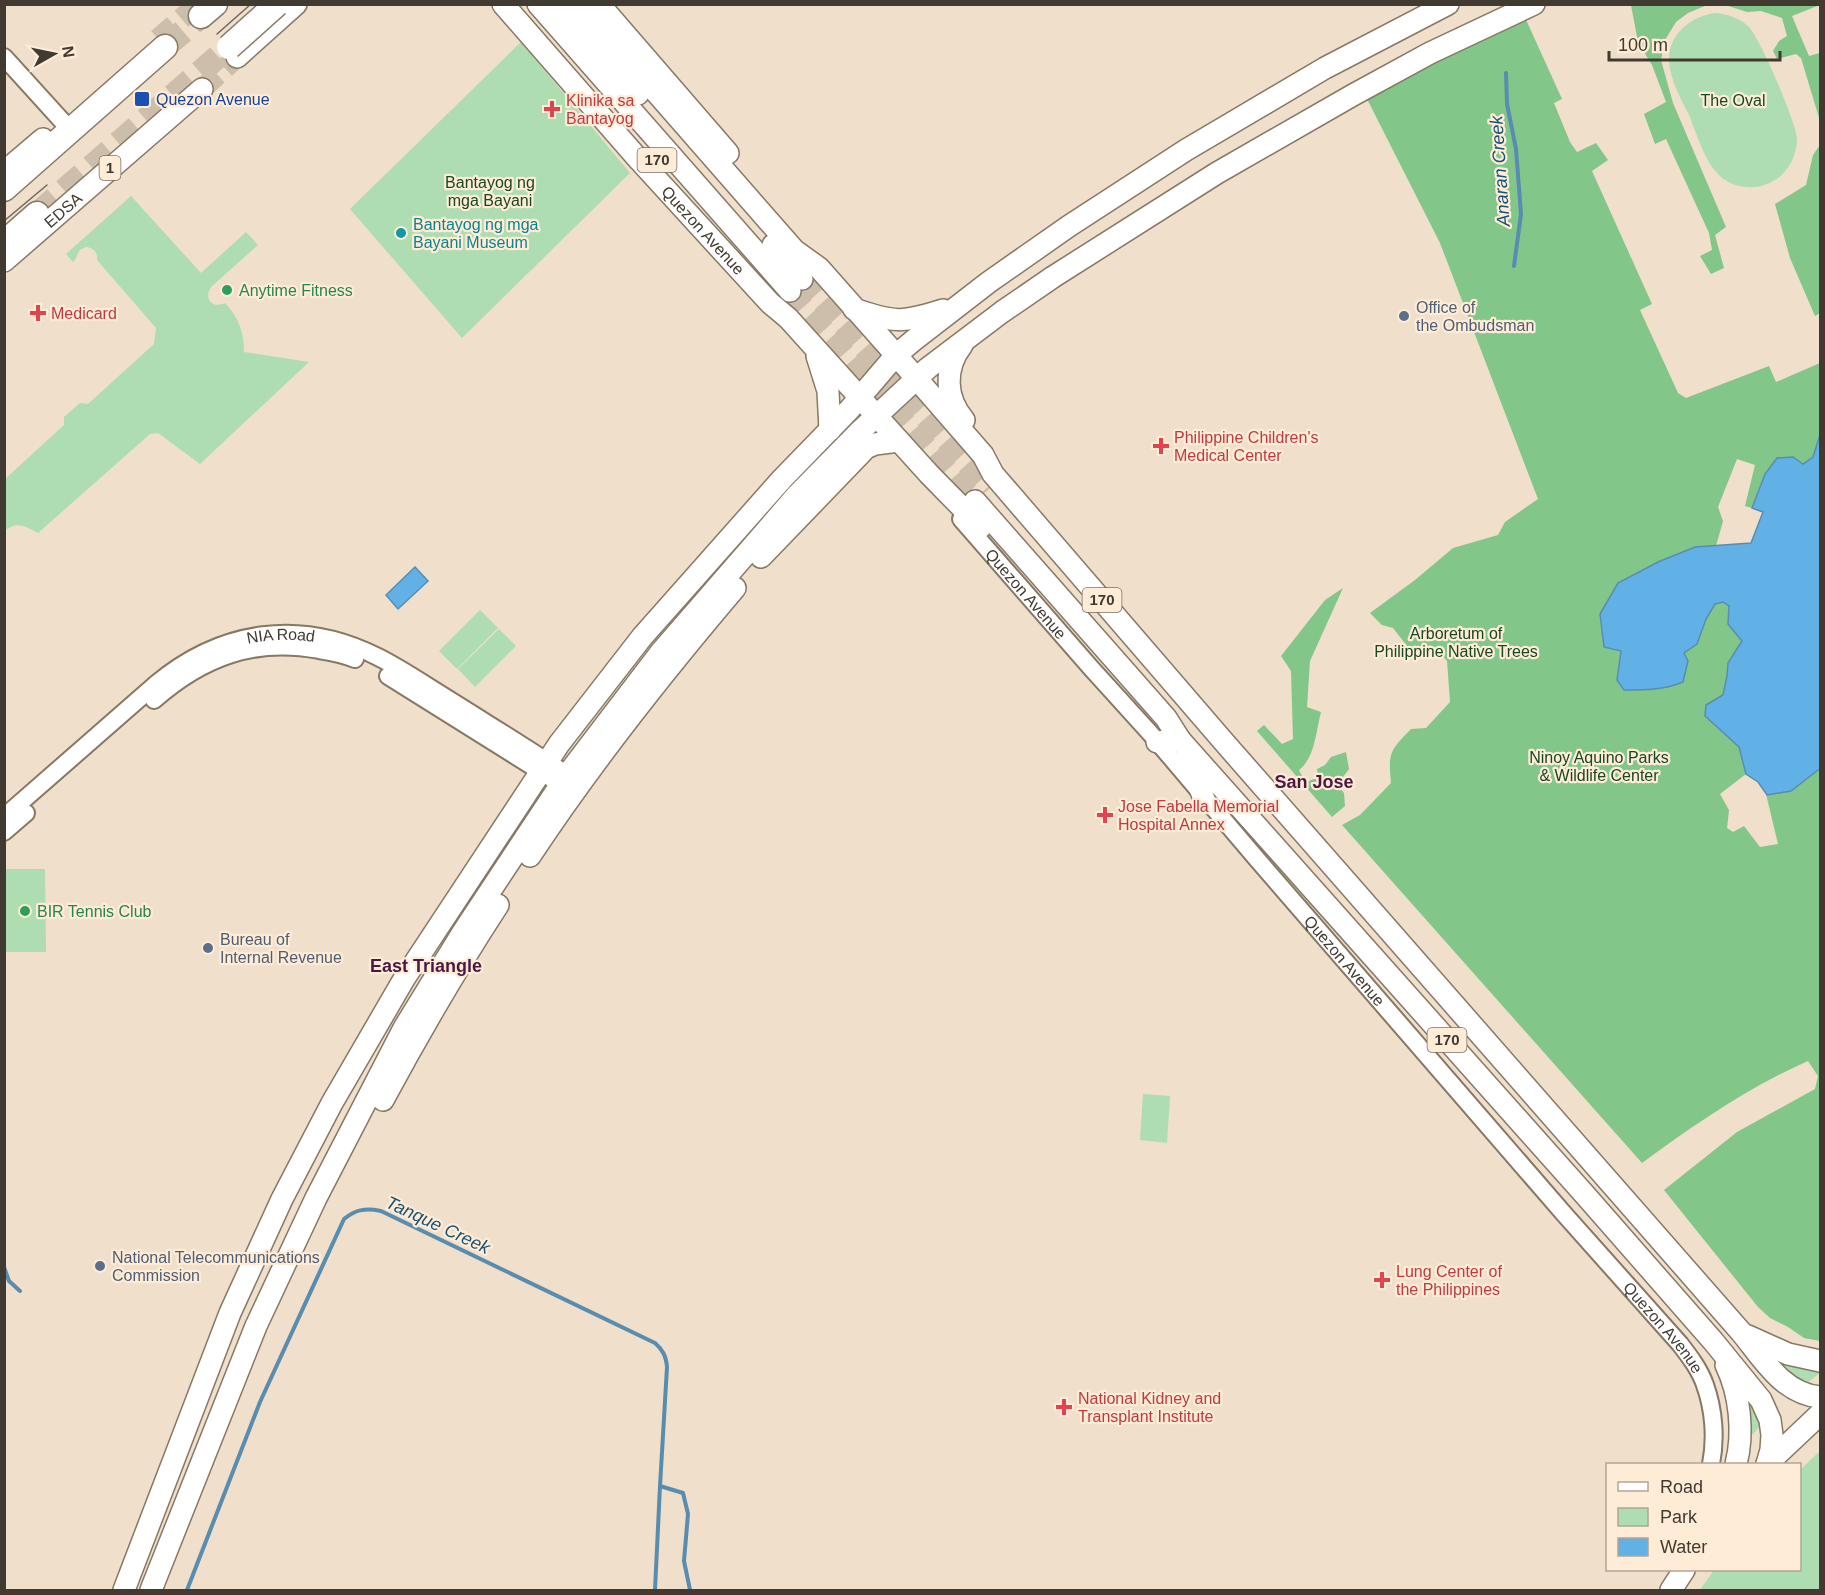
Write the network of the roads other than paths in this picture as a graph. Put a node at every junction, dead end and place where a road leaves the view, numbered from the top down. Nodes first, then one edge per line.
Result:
1 (503, 4) edge
2 (522, 4) edge
3 (538, 4) edge
4 (559, 4) edge
5 (579, 4) edge
6 (599, 4) edge
7 (1448, 4) edge
8 (1534, 4) edge
9 (282, 10) edge
10 (162, 43) joint
11 (233, 52) tunnel mouth
12 (4, 57) edge
13 (202, 88) tunnel mouth
14 (63, 122) junction
15 (7, 182) edge
16 (37, 214) tunnel mouth
17 (4, 243) edge
18 (1034, 251) junction
19 (4, 261) edge
20 (1053, 277) junction
21 (804, 279) junction
22 (958, 306) junction
23 (854, 309) junction
24 (788, 318) junction
25 (973, 334) junction
26 (812, 345) junction
27 (896, 355) junction
28 (916, 379) junction
29 (860, 398) junction
30 (876, 416) junction
31 (830, 430) junction
32 (899, 441) junction
33 (983, 455) junction
34 (1005, 466) junction
35 (929, 474) junction
36 (1180, 740) junction
37 (1224, 741) junction
38 (1157, 742) junction
39 (544, 767) junction
40 (571, 784) junction
41 (1203, 796) junction
42 (4, 817) edge
43 (4, 832) edge
44 (1741, 1332) junction
45 (1713, 1341) junction
46 (1821, 1361) edge
47 (1781, 1381) junction
48 (1821, 1397) edge
49 (1761, 1400) junction
50 (196, 1403) junction
51 (220, 1414) junction
52 (1821, 1414) edge
53 (1711, 1463) edge
54 (1736, 1463) edge
55 (1767, 1463) edge
56 (1768, 1463) edge
57 (1683, 1571) edge
58 (124, 1590) edge
59 (151, 1590) edge
60 (165, 1590) edge
61 (1671, 1590) edge

1 - 24 main road, Quezon Avenue / 170
2 - 24 main road, Quezon Avenue / 170
3 - 21 main road, Quezon Avenue / 170
4 - 21 main road, Quezon Avenue / 170
5 - 21 main road, Quezon Avenue / 170
6 - 21 main road, Quezon Avenue / 170
7 - 18 main road
8 - 20 main road
9 - 11 highway, bridge
10 - 14 main road
10 - 15 highway
12 - 14 street
13 - 19 main road, EDSA / 1
14 - 15 main road
16 - 17 highway, EDSA
18 - 20 main road
18 - 22 main road
20 - 25 main road
21 - 23 main road, Quezon Avenue / 170
22 - 23 main road
22 - 27 main road
23 - 27 main road, Quezon Avenue / 170
24 - 26 main road, Quezon Avenue / 170
25 - 28 main road
25 - 34 main road
26 - 29 main road, Quezon Avenue / 170
26 - 31 main road
27 - 28 main road, Quezon Avenue / 170
27 - 29 main road
28 - 30 main road
28 - 33 main road, Quezon Avenue / 170
29 - 30 main road, Quezon Avenue / 170
29 - 31 main road
30 - 32 main road, Quezon Avenue / 170
30 - 40 main road
31 - 39 main road
32 - 35 main road, Quezon Avenue / 170
32 - 40 main road
33 - 34 main road, Quezon Avenue / 170
33 - 37 main road, Quezon Avenue / 170
34 - 37 main road, Quezon Avenue / 170
35 - 36 main road, Quezon Avenue / 170
35 - 38 street, Quezon Avenue / 170
36 - 37 main road, Quezon Avenue / 170
36 - 38 main road
36 - 41 main road
36 - 45 main road, Quezon Avenue / 170
37 - 44 main road, Quezon Avenue / 170
38 - 41 street, Quezon Avenue / 170
39 - 40 street, NIA Road
39 - 42 street, NIA Road
39 - 43 street, NIA Road
39 - 50 main road
40 - 51 main road
40 - 60 main road
41 - 53 street, Quezon Avenue / 170
44 - 46 main road, Quezon Avenue / 170
44 - 47 main road, Quezon Avenue / 170
45 - 49 main road, Quezon Avenue / 170
45 - 54 main road, Quezon Avenue / 170
47 - 48 main road, Quezon Avenue / 170
47 - 49 main road
49 - 55 main road, Quezon Avenue / 170
50 - 51 main road
50 - 58 main road
51 - 59 main road
52 - 56 main road, 170
57 - 61 main road

